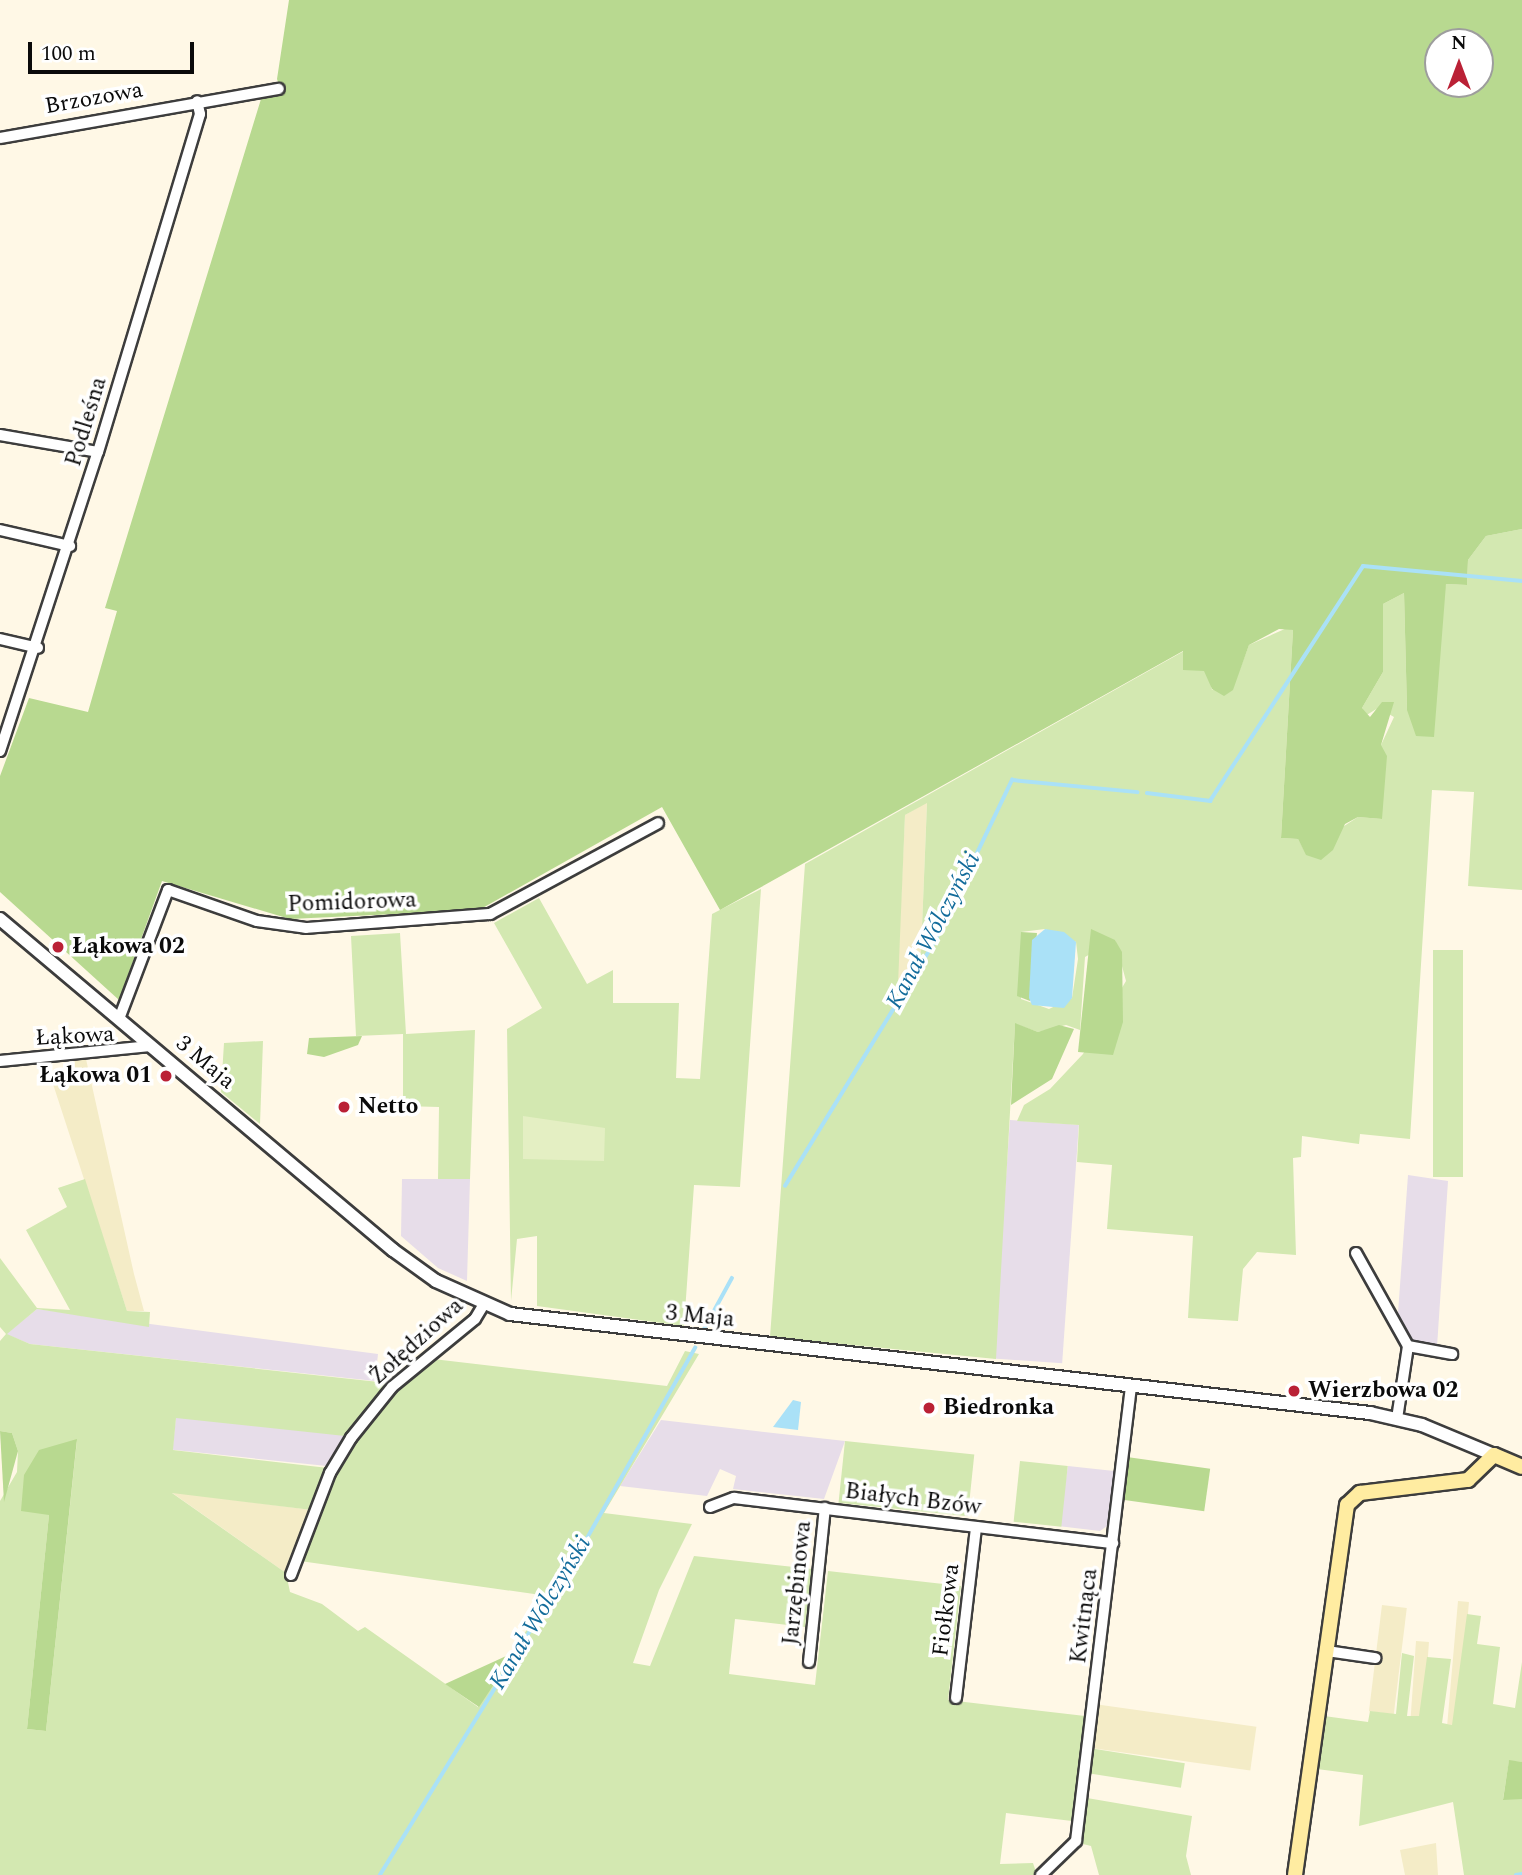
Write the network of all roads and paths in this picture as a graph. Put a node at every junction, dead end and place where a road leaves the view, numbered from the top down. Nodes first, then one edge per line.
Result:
1 (279, 89) dead end
2 (197, 102) junction
3 (0, 138) edge
4 (0, 435) edge
5 (99, 452) junction
6 (0, 530) edge
7 (70, 546) junction
8 (0, 639) edge
9 (38, 648) junction
10 (0, 751) edge
11 (658, 823) dead end
12 (0, 919) edge
13 (119, 1019) junction
14 (150, 1046) junction
15 (0, 1060) edge
16 (1356, 1253) dead end
17 (484, 1304) junction
18 (1408, 1346) junction
19 (1452, 1354) dead end
20 (1131, 1385) junction
21 (1397, 1419) junction
22 (1494, 1455) junction
23 (1522, 1467) edge
24 (710, 1507) dead end
25 (825, 1508) junction
26 (976, 1527) junction
27 (1113, 1543) junction
28 (291, 1575) dead end
29 (1327, 1651) junction
30 (1375, 1658) dead end
31 (809, 1662) dead end
32 (956, 1698) dead end
33 (1041, 1875) edge
34 (1295, 1875) edge

1 - 2 street, Brzozowa
2 - 3 street, Brzozowa
2 - 5 street, Podleśna
4 - 5 street
5 - 7 street, Podleśna
6 - 7 street
7 - 9 street, Podleśna
8 - 9 street
9 - 10 street, Podleśna
11 - 13 street, Pomidorowa
12 - 13 street, 3 Maja
13 - 14 street, 3 Maja
14 - 15 street, Łąkowa
14 - 17 street, 3 Maja
16 - 18 street
17 - 20 street, 3 Maja
17 - 28 street, Żołędziowa
18 - 19 street
18 - 21 street
20 - 21 street, 3 Maja
20 - 27 street, Kwitnąca
21 - 22 street, 3 Maja
22 - 23 main road, 3 Maja
22 - 29 main road
24 - 25 street, Białych Bzów
25 - 26 street, Białych Bzów
25 - 31 street, Jarzębinowa
26 - 27 street, Białych Bzów
26 - 32 street, Fiołkowa
27 - 33 street, Kwitnąca
29 - 30 street
29 - 34 main road

